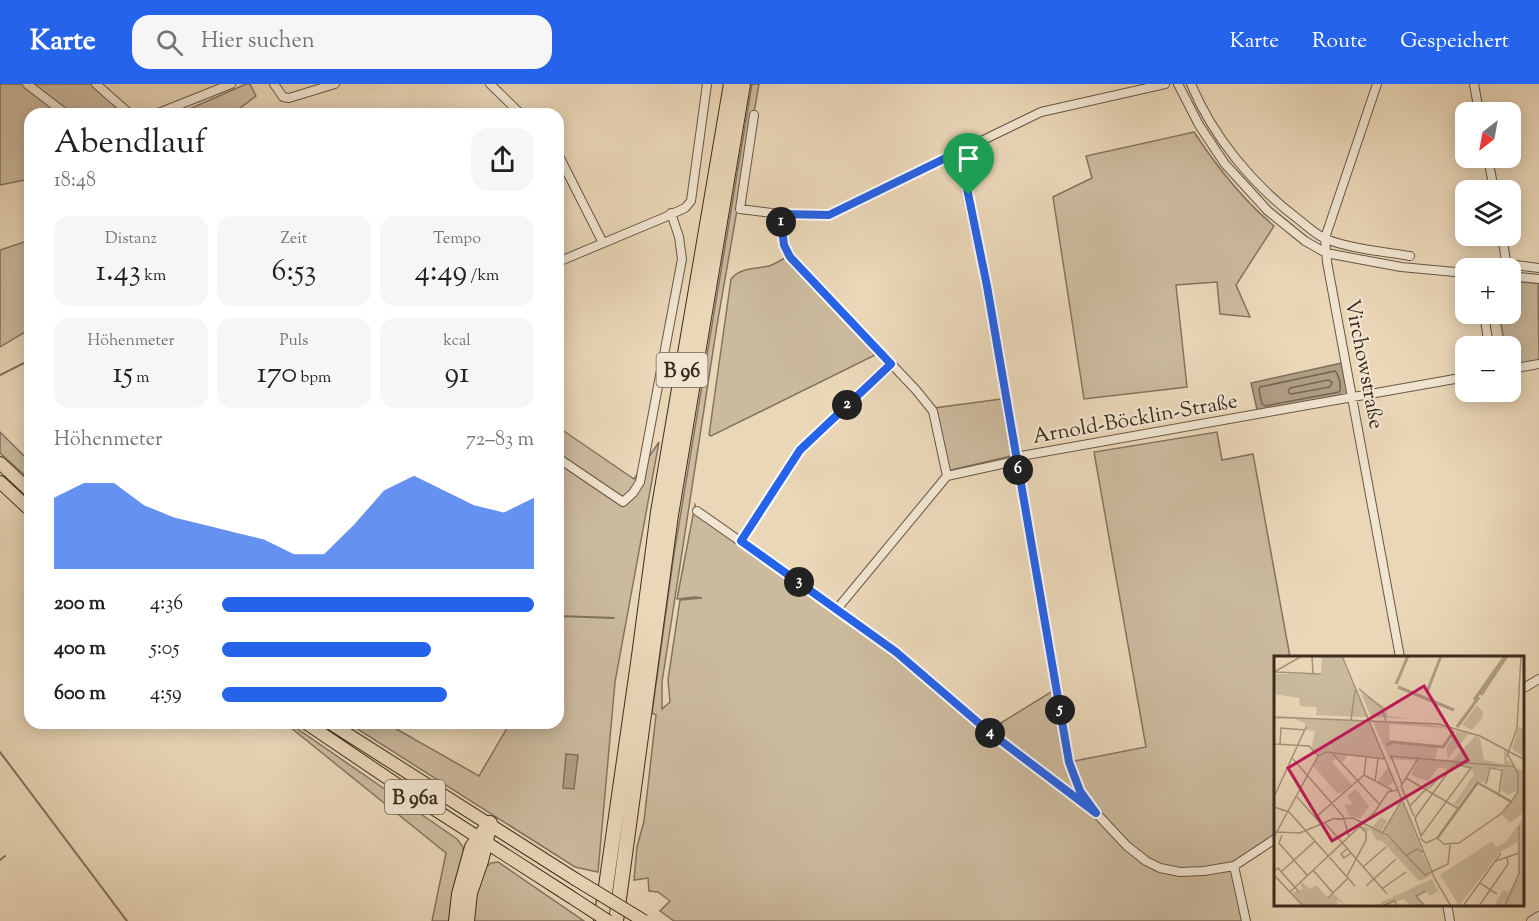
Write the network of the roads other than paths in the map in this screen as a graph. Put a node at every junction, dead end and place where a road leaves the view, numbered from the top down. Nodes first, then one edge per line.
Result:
1 (27, 84) edge
2 (96, 84) edge
3 (231, 84) edge
4 (274, 84) edge
5 (335, 84) edge
6 (490, 84) edge
7 (707, 84) edge
8 (730, 84) edge
9 (743, 84) edge
10 (1165, 84) edge
11 (1178, 84) edge
12 (1191, 84) edge
13 (1377, 84) edge
14 (1474, 84) edge
15 (1477, 102) edge
16 (58, 108) edge
17 (123, 108) edge
18 (171, 108) edge
19 (515, 108) edge
20 (754, 115) dead end
21 (958, 152) junction
22 (564, 166) edge
23 (671, 213) junction
24 (780, 214) junction
25 (1325, 238) junction
26 (603, 243) junction
27 (1326, 253) junction
28 (1410, 256) dead end
29 (564, 259) edge
30 (1521, 267) edge
31 (1539, 268) edge
32 (1455, 272) edge
33 (1521, 277) edge
34 (1539, 279) edge
35 (891, 364) junction
36 (1539, 364) edge
37 (1521, 367) edge
38 (1455, 379) edge
39 (1353, 396) junction
40 (1015, 458) junction
41 (564, 462) edge
42 (0, 463) edge
43 (947, 476) junction
44 (0, 482) edge
45 (24, 485) edge
46 (24, 504) edge
47 (697, 510) dead end
48 (741, 541) junction
49 (837, 609) junction
50 (1400, 656) edge
51 (1539, 679) edge
52 (1524, 688) edge
53 (315, 729) edge
54 (340, 729) edge
55 (1096, 813) junction
56 (490, 823) junction
57 (482, 840) junction
58 (1274, 840) edge
59 (1234, 866) junction
60 (1447, 906) edge
61 (1539, 916) edge
62 (456, 921) edge
63 (467, 921) edge
64 (601, 921) edge
65 (608, 921) edge
66 (616, 921) edge
67 (644, 921) edge
68 (1246, 921) edge
69 (1450, 921) edge
70 (1531, 921) edge

1 - 16 street
2 - 17 street
3 - 18 street
4 - 5 street
6 - 19 street
7 - 23 street
8 - 64 highway, B 96
9 - 66 highway, B 96
10 - 21 street
11 - 27 street
12 - 25 street
13 - 25 street, Virchowstraße
14 - 15 street
20 - 24 street
21 - 24 street
21 - 40 street
22 - 26 street
23 - 26 street
23 - 41 street
24 - 35 street
25 - 27 street, Virchowstraße
25 - 28 street
26 - 29 street
27 - 32 street
27 - 39 street, Virchowstraße
30 - 31 street
33 - 34 street
35 - 43 street
35 - 48 street
36 - 37 street
38 - 39 street, Arnold-Böcklin-Straße
39 - 40 street, Arnold-Böcklin-Straße
39 - 50 street, Virchowstraße
40 - 43 street, Arnold-Böcklin-Straße
40 - 55 street
42 - 45 main road
43 - 49 street
44 - 46 main road
47 - 48 street
48 - 49 street
49 - 55 street
51 - 52 street
53 - 57 main road, B 96a
54 - 56 main road, B 96a
55 - 59 street
56 - 57 highway
56 - 67 main road, B 96a, bridge
57 - 62 highway
57 - 63 highway
57 - 65 main road, B 96a, bridge
58 - 59 street
59 - 68 street
60 - 69 street
61 - 70 street

